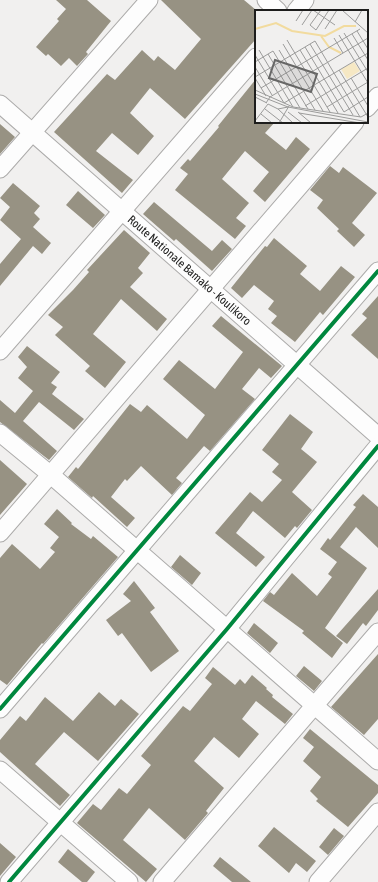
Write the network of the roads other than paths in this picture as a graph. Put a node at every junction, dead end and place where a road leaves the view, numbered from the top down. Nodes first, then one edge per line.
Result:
1 (149, 0) edge
2 (266, 0) edge
3 (305, 0) edge
4 (277, 10) edge
5 (297, 10) edge
6 (255, 58) edge
7 (0, 104) edge
8 (354, 123) edge
9 (31, 132) junction
10 (0, 170) edge
11 (122, 211) junction
12 (378, 271) edge
13 (211, 289) junction
14 (0, 351) edge
15 (297, 365) junction
16 (0, 433) edge
17 (378, 436) edge
18 (378, 446) edge
19 (51, 474) junction
20 (0, 533) edge
21 (137, 550) junction
22 (227, 629) junction
23 (378, 632) edge
24 (315, 705) junction
25 (0, 709) edge
26 (378, 760) edge
27 (0, 770) edge
28 (378, 812) edge
29 (60, 822) junction
30 (9, 882) edge
31 (129, 882) edge
32 (162, 882) edge
33 (318, 882) edge

1 - 9 street
2 - 4 street
3 - 5 street
6 - 11 street
7 - 9 street, Route Nationale Bamako - Koulikoro
8 - 13 street
9 - 10 street
9 - 11 street, Route Nationale Bamako - Koulikoro
11 - 13 street, Route Nationale Bamako - Koulikoro
11 - 14 street
12 - 15 street
13 - 15 street, Route Nationale Bamako - Koulikoro
13 - 19 street
15 - 17 street, Route Nationale Bamako - Koulikoro
15 - 21 street
16 - 19 street
18 - 22 street
19 - 20 street
19 - 21 street
21 - 22 street
21 - 25 street
22 - 24 street
22 - 29 street
23 - 24 street
24 - 26 street
24 - 32 street
27 - 29 street
28 - 33 street
29 - 30 street
29 - 31 street

